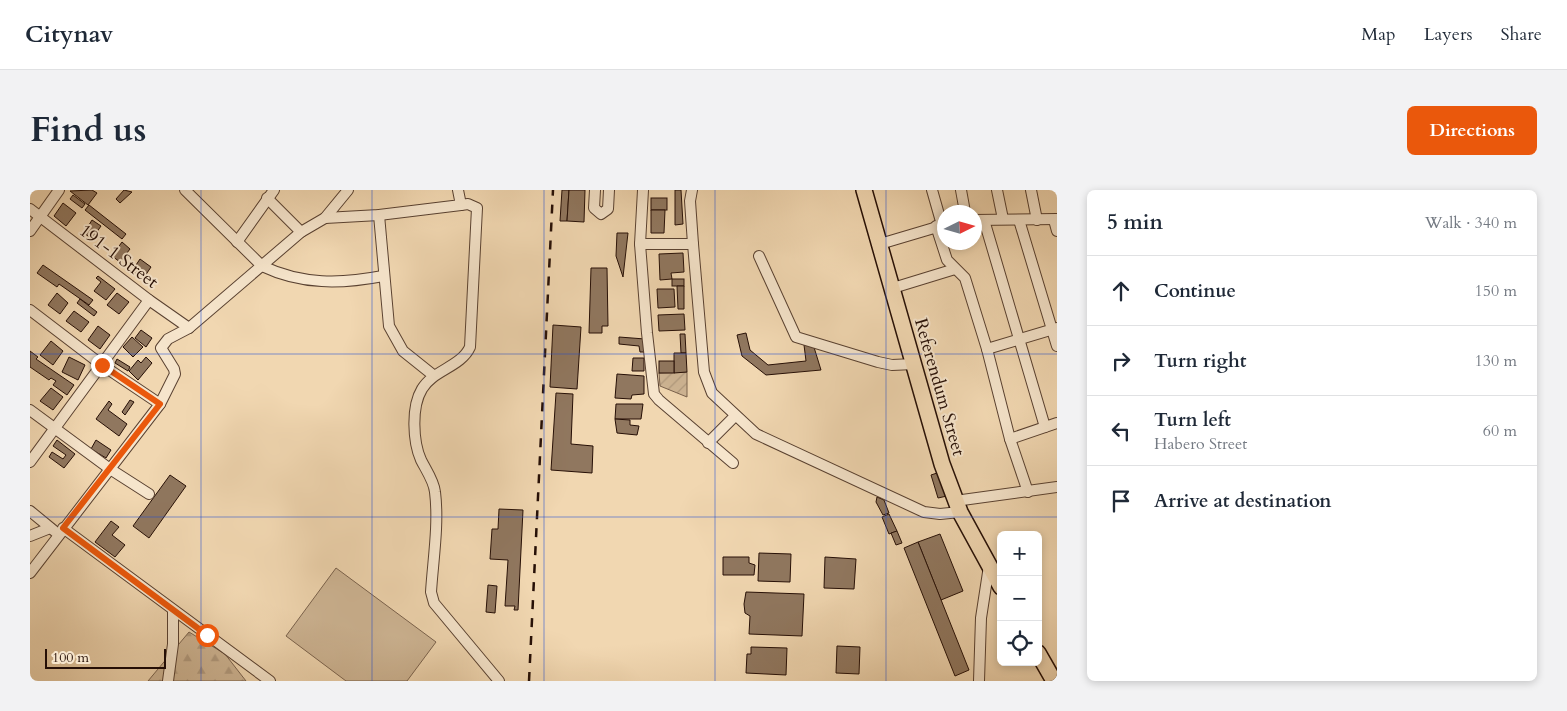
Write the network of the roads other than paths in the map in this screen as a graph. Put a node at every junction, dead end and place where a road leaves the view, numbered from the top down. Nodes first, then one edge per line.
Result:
1 (59, 190) edge
2 (185, 190) edge
3 (348, 190) edge
4 (458, 190) edge
5 (594, 190) edge
6 (609, 190) edge
7 (644, 190) edge
8 (692, 190) edge
9 (864, 190) edge
10 (932, 190) edge
11 (961, 190) edge
12 (997, 190) edge
13 (1031, 190) edge
14 (271, 194) edge
15 (461, 204) junction
16 (964, 205) edge
17 (30, 209) edge
18 (937, 209) edge
19 (379, 215) junction
20 (40, 217) junction
21 (325, 218) junction
22 (1003, 219) junction
23 (982, 220) edge
24 (1019, 220) junction
25 (1037, 220) junction
26 (1055, 220) edge
27 (937, 226) edge
28 (982, 229) edge
29 (1057, 230) edge
30 (30, 231) edge
31 (301, 232) junction
32 (237, 242) junction
33 (640, 244) junction
34 (693, 244) junction
35 (880, 244) junction
36 (945, 250) edge
37 (759, 256) dead end
38 (262, 266) junction
39 (955, 269) junction
40 (383, 276) junction
41 (893, 288) junction
42 (149, 300) junction
43 (30, 310) edge
44 (189, 328) junction
45 (1054, 329) edge
46 (1018, 340) junction
47 (1057, 346) edge
48 (987, 349) junction
49 (914, 364) junction
50 (102, 365) junction
51 (433, 375) junction
52 (160, 404) junction
53 (30, 410) edge
54 (735, 416) junction
55 (1057, 424) edge
56 (1045, 427) junction
57 (54, 428) junction
58 (1010, 439) junction
59 (708, 443) junction
60 (30, 462) edge
61 (733, 463) dead end
62 (110, 469) junction
63 (1057, 487) edge
64 (1028, 492) junction
65 (150, 494) dead end
66 (957, 507) junction
67 (30, 511) edge
68 (57, 530) junction
69 (30, 536) edge
70 (989, 566) junction
71 (30, 573) edge
72 (997, 580) edge
73 (173, 610) junction
74 (1042, 659) edge
75 (168, 681) edge
76 (270, 681) edge
77 (499, 681) edge
78 (979, 681) edge
79 (1054, 681) edge

1 - 20 street
2 - 32 street
3 - 21 street
4 - 15 street
5 - 6 street
7 - 33 street
8 - 34 street
9 - 35 highway, Referendum Street
10 - 18 street
11 - 16 street
12 - 22 street
13 - 25 street
14 - 31 street
14 - 32 street
15 - 19 street
15 - 51 street
17 - 20 street, 191-1 Street
19 - 21 street
19 - 40 street
20 - 30 street
20 - 42 street, 191-1 Street
21 - 31 street
22 - 23 street
22 - 24 street
24 - 25 street
24 - 45 street
25 - 26 street
26 - 29 street
27 - 35 street
28 - 46 street
31 - 38 street
32 - 38 street
33 - 34 street
33 - 59 street
34 - 54 street
35 - 41 highway, Referendum Street
36 - 39 street
37 - 49 street
38 - 40 street
38 - 44 street
39 - 41 street
39 - 48 street
40 - 51 street
41 - 49 highway, Referendum Street
42 - 44 street, 191-1 Street
42 - 50 street
43 - 50 street
44 - 52 street
45 - 46 street
45 - 47 street
46 - 48 street
46 - 56 street
48 - 58 street
49 - 66 highway, Referendum Street
50 - 52 street
50 - 57 street
51 - 77 street
52 - 62 street
53 - 57 street
54 - 59 street
54 - 66 street
55 - 56 street
56 - 58 street
57 - 60 street
57 - 62 street
58 - 64 street
59 - 61 street
62 - 65 street
62 - 68 street
63 - 64 street
64 - 66 street
66 - 70 highway, Referendum Street
67 - 68 street
68 - 69 street
68 - 71 street
68 - 73 street
70 - 72 highway, Referendum Street
70 - 78 street
73 - 75 street
73 - 76 street
74 - 79 highway

